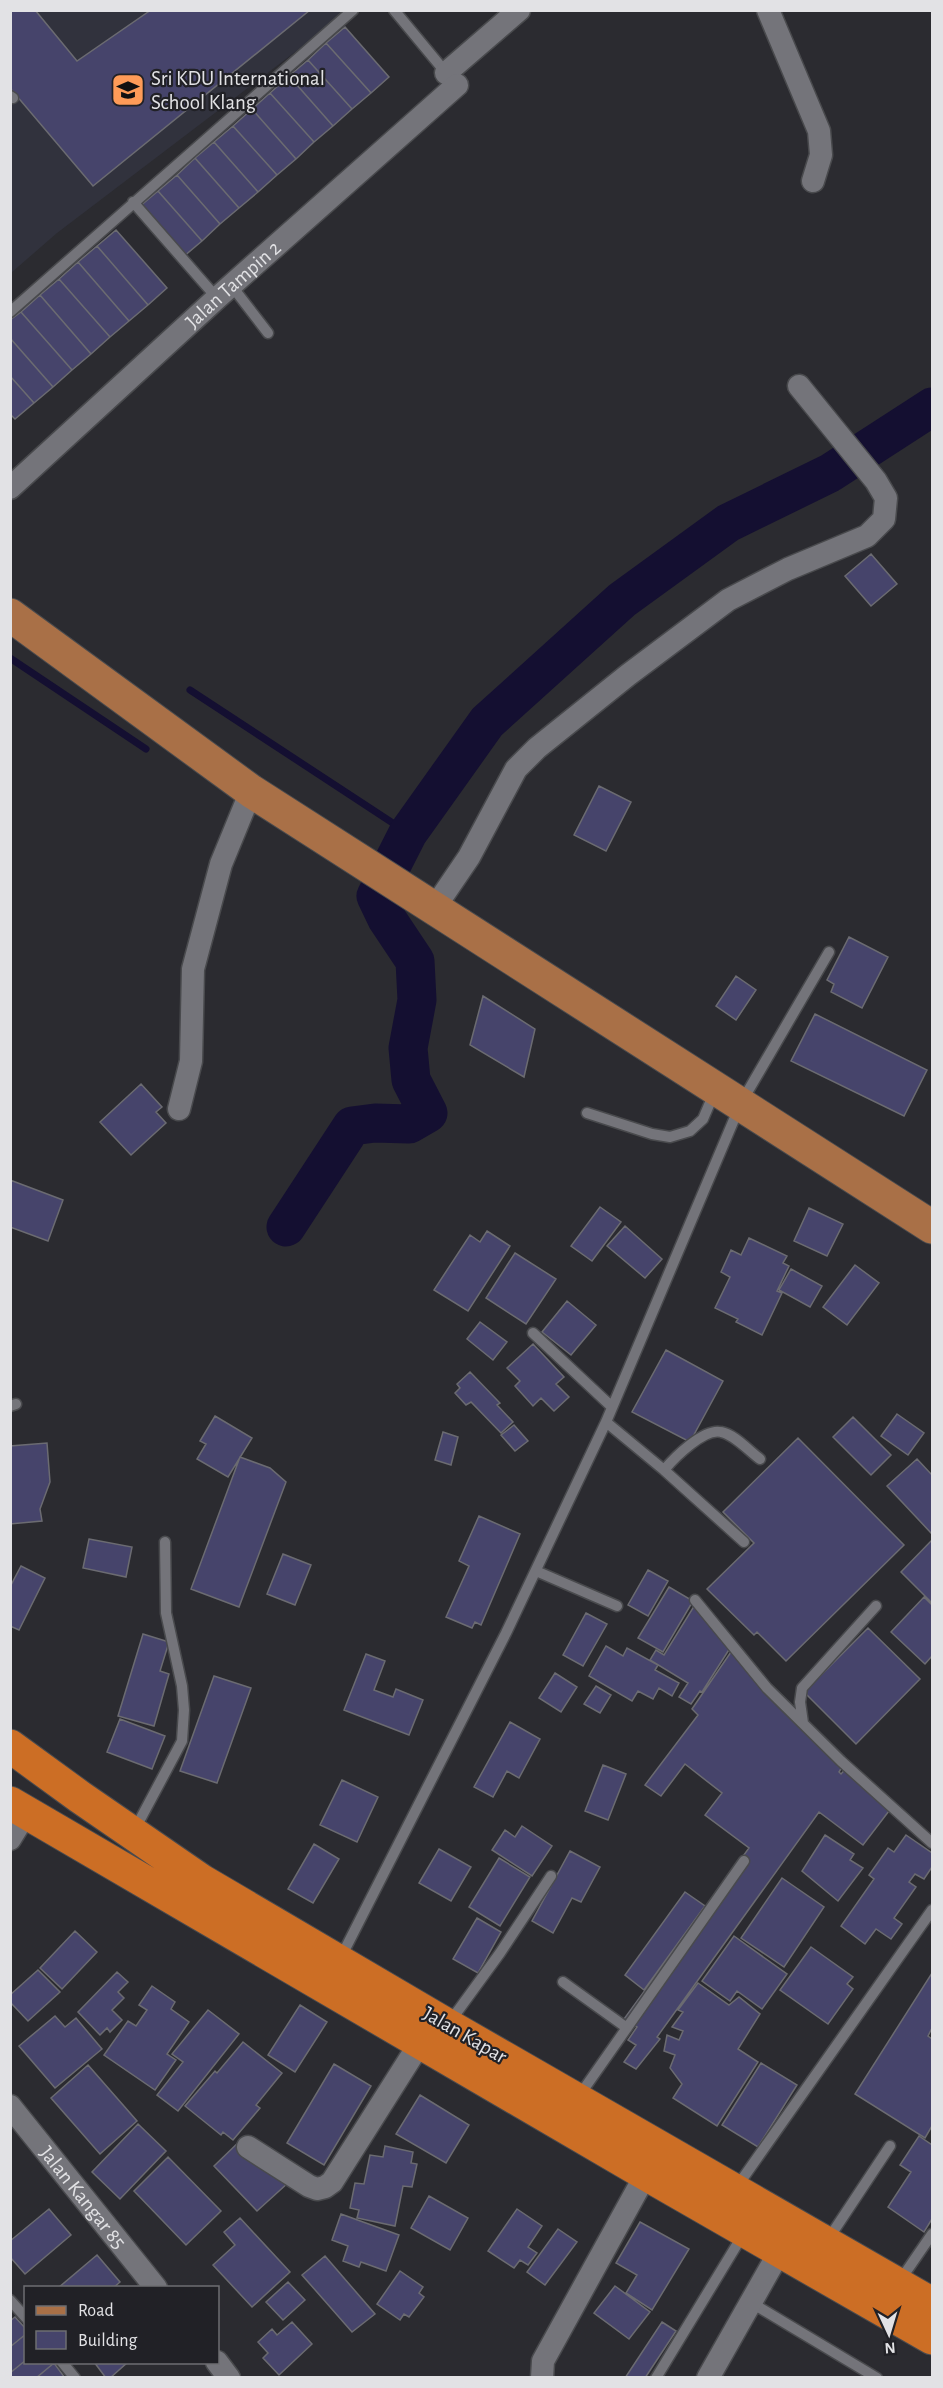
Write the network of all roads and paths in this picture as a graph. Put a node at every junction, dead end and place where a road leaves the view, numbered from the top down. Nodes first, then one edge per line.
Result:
1 (353, 10) edge
2 (394, 10) edge
3 (519, 10) edge
4 (768, 10) edge
5 (452, 79) junction
6 (813, 181) dead end
7 (133, 202) junction
8 (224, 291) junction
9 (10, 312) edge
10 (268, 333) dead end
11 (799, 386) dead end
12 (10, 488) edge
13 (10, 615) edge
14 (251, 791) junction
15 (424, 901) junction
16 (829, 952) dead end
17 (729, 1096) junction
18 (179, 1109) dead end
19 (587, 1113) dead end
20 (933, 1227) edge
21 (533, 1334) dead end
22 (612, 1407) junction
23 (606, 1422) junction
24 (760, 1460) dead end
25 (664, 1470) junction
26 (165, 1542) dead end
27 (744, 1542) dead end
28 (536, 1571) junction
29 (696, 1600) dead end
30 (617, 1606) dead end
31 (876, 1606) dead end
32 (803, 1723) junction
33 (10, 1746) edge
34 (16, 1818) edge
35 (132, 1833) junction
36 (933, 1843) edge
37 (744, 1861) dead end
38 (551, 1876) dead end
39 (933, 1910) edge
40 (338, 1962) junction
41 (563, 1982) dead end
42 (627, 2028) junction
43 (434, 2034) junction
44 (577, 2099) junction
45 (10, 2106) edge
46 (890, 2146) dead end
47 (248, 2147) dead end
48 (646, 2174) junction
49 (735, 2190) junction
50 (745, 2230) junction
51 (933, 2234) edge
52 (825, 2244) junction
53 (781, 2249) junction
54 (897, 2284) junction
55 (154, 2286) edge
56 (10, 2300) edge
57 (750, 2302) junction
58 (933, 2304) edge
59 (24, 2316) edge
60 (933, 2338) edge
61 (64, 2364) edge
62 (218, 2364) edge
63 (75, 2378) edge
64 (229, 2378) edge
65 (542, 2378) edge
66 (656, 2378) edge
67 (708, 2378) edge
68 (877, 2378) edge

1 - 7 lane
2 - 5 lane
3 - 5 street, Jalan Tampin 2
4 - 6 street
5 - 8 street, Jalan Tampin 2
7 - 8 lane
7 - 9 lane
8 - 10 lane
8 - 12 street, Jalan Tampin 2
11 - 15 street
13 - 14 main road
14 - 15 main road
14 - 18 street
15 - 17 main road
16 - 17 lane
17 - 19 lane
17 - 20 main road
17 - 22 lane
21 - 22 lane
22 - 23 lane
23 - 25 lane
23 - 28 lane
24 - 25 lane
25 - 27 lane
26 - 35 lane
28 - 30 lane
28 - 40 lane
29 - 32 lane
31 - 32 lane
32 - 36 lane
33 - 35 highway, Jalan Kapar
34 - 43 highway, Jalan Kapar
35 - 40 highway, Jalan Kapar
37 - 42 lane
38 - 43 lane
39 - 49 lane
40 - 43 highway, Jalan Kapar
41 - 42 lane
42 - 44 lane
43 - 44 highway, Jalan Kapar
43 - 47 street
43 - 48 highway, Jalan Kapar
44 - 49 highway, Jalan Kapar
45 - 55 street, Jalan Kangar 85
46 - 52 lane
48 - 50 highway, Jalan Kapar
48 - 65 street
49 - 52 highway, Jalan Kapar
50 - 53 highway, Jalan Kapar
50 - 66 lane
51 - 54 lane
52 - 54 highway, Jalan Kapar
53 - 57 street
53 - 60 highway, Jalan Kapar
54 - 58 highway, Jalan Kapar
56 - 59 lane
57 - 67 street
57 - 68 lane
61 - 63 lane
62 - 64 street

